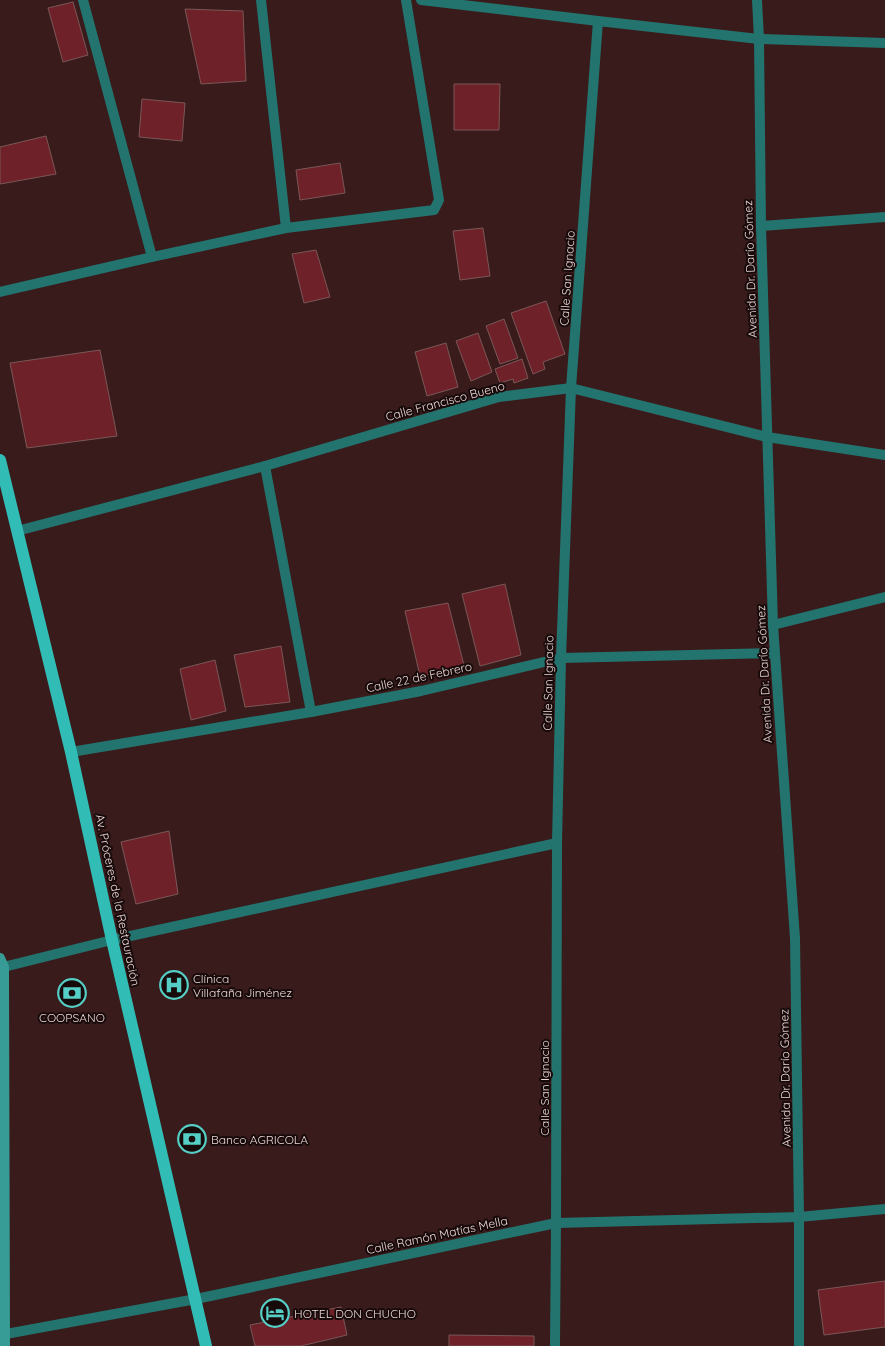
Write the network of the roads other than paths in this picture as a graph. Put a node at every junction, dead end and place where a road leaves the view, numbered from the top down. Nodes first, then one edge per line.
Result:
1 (83, 0) edge
2 (261, 0) edge
3 (406, 0) edge
4 (421, 0) edge
5 (757, 0) edge
6 (598, 21) junction
7 (759, 39) junction
8 (885, 43) edge
9 (885, 217) edge
10 (761, 226) junction
11 (286, 228) junction
12 (152, 257) junction
13 (0, 292) edge
14 (572, 388) junction
15 (767, 437) junction
16 (885, 455) edge
17 (0, 460) edge
18 (265, 466) junction
19 (17, 531) junction
20 (885, 597) edge
21 (773, 625) junction
22 (774, 653) junction
23 (561, 658) junction
24 (311, 712) junction
25 (72, 752) junction
26 (557, 842) junction
27 (112, 940) junction
28 (1, 964) edge
29 (885, 1208) edge
30 (799, 1217) junction
31 (556, 1224) junction
32 (196, 1298) junction
33 (2, 1335) edge
34 (5, 1346) edge
35 (206, 1346) edge
36 (555, 1346) edge
37 (799, 1346) edge

1 - 12 street
2 - 11 street
3 - 11 street
4 - 6 street
5 - 7 street, Avenida Dr. Darío Gómez
6 - 7 street
6 - 14 street, Calle San Ignacio
7 - 8 street
7 - 10 street, Avenida Dr. Darío Gómez
9 - 10 street
10 - 15 street, Avenida Dr. Darío Gómez
11 - 12 street
12 - 13 street
14 - 15 street, Calle Francisco Bueno
14 - 18 street, Calle Francisco Bueno
14 - 23 street, Calle San Ignacio
15 - 16 street, Calle Francisco Bueno
15 - 21 street, Avenida Dr. Darío Gómez
17 - 19 main road, Av. Próceres de la Restauración
18 - 19 street, Calle Francisco Bueno
18 - 24 street
19 - 25 main road, Av. Próceres de la Restauración
20 - 21 street
21 - 22 street, Avenida Dr. Darío Gómez
22 - 23 street, Calle 22 de Febrero
22 - 30 street, Avenida Dr. Darío Gómez
23 - 24 street, Calle 22 de Febrero
23 - 26 street, Calle San Ignacio
24 - 25 street, Calle 22 de Febrero
25 - 27 main road, Av. Próceres de la Restauración
26 - 27 street
26 - 31 street, Calle San Ignacio
27 - 28 street
27 - 32 main road, Av. Próceres de la Restauración
28 - 33 main road
29 - 30 street, Calle Ramón Matías Mella
30 - 31 street, Calle Ramón Matías Mella
30 - 37 street, Avenida Dr. Darío Gómez
31 - 32 street, Calle Ramón Matías Mella
31 - 36 street, Calle San Ignacio
32 - 33 street, Calle Ramón Matías Mella
32 - 35 main road, Av. Próceres de la Restauración
33 - 34 main road

